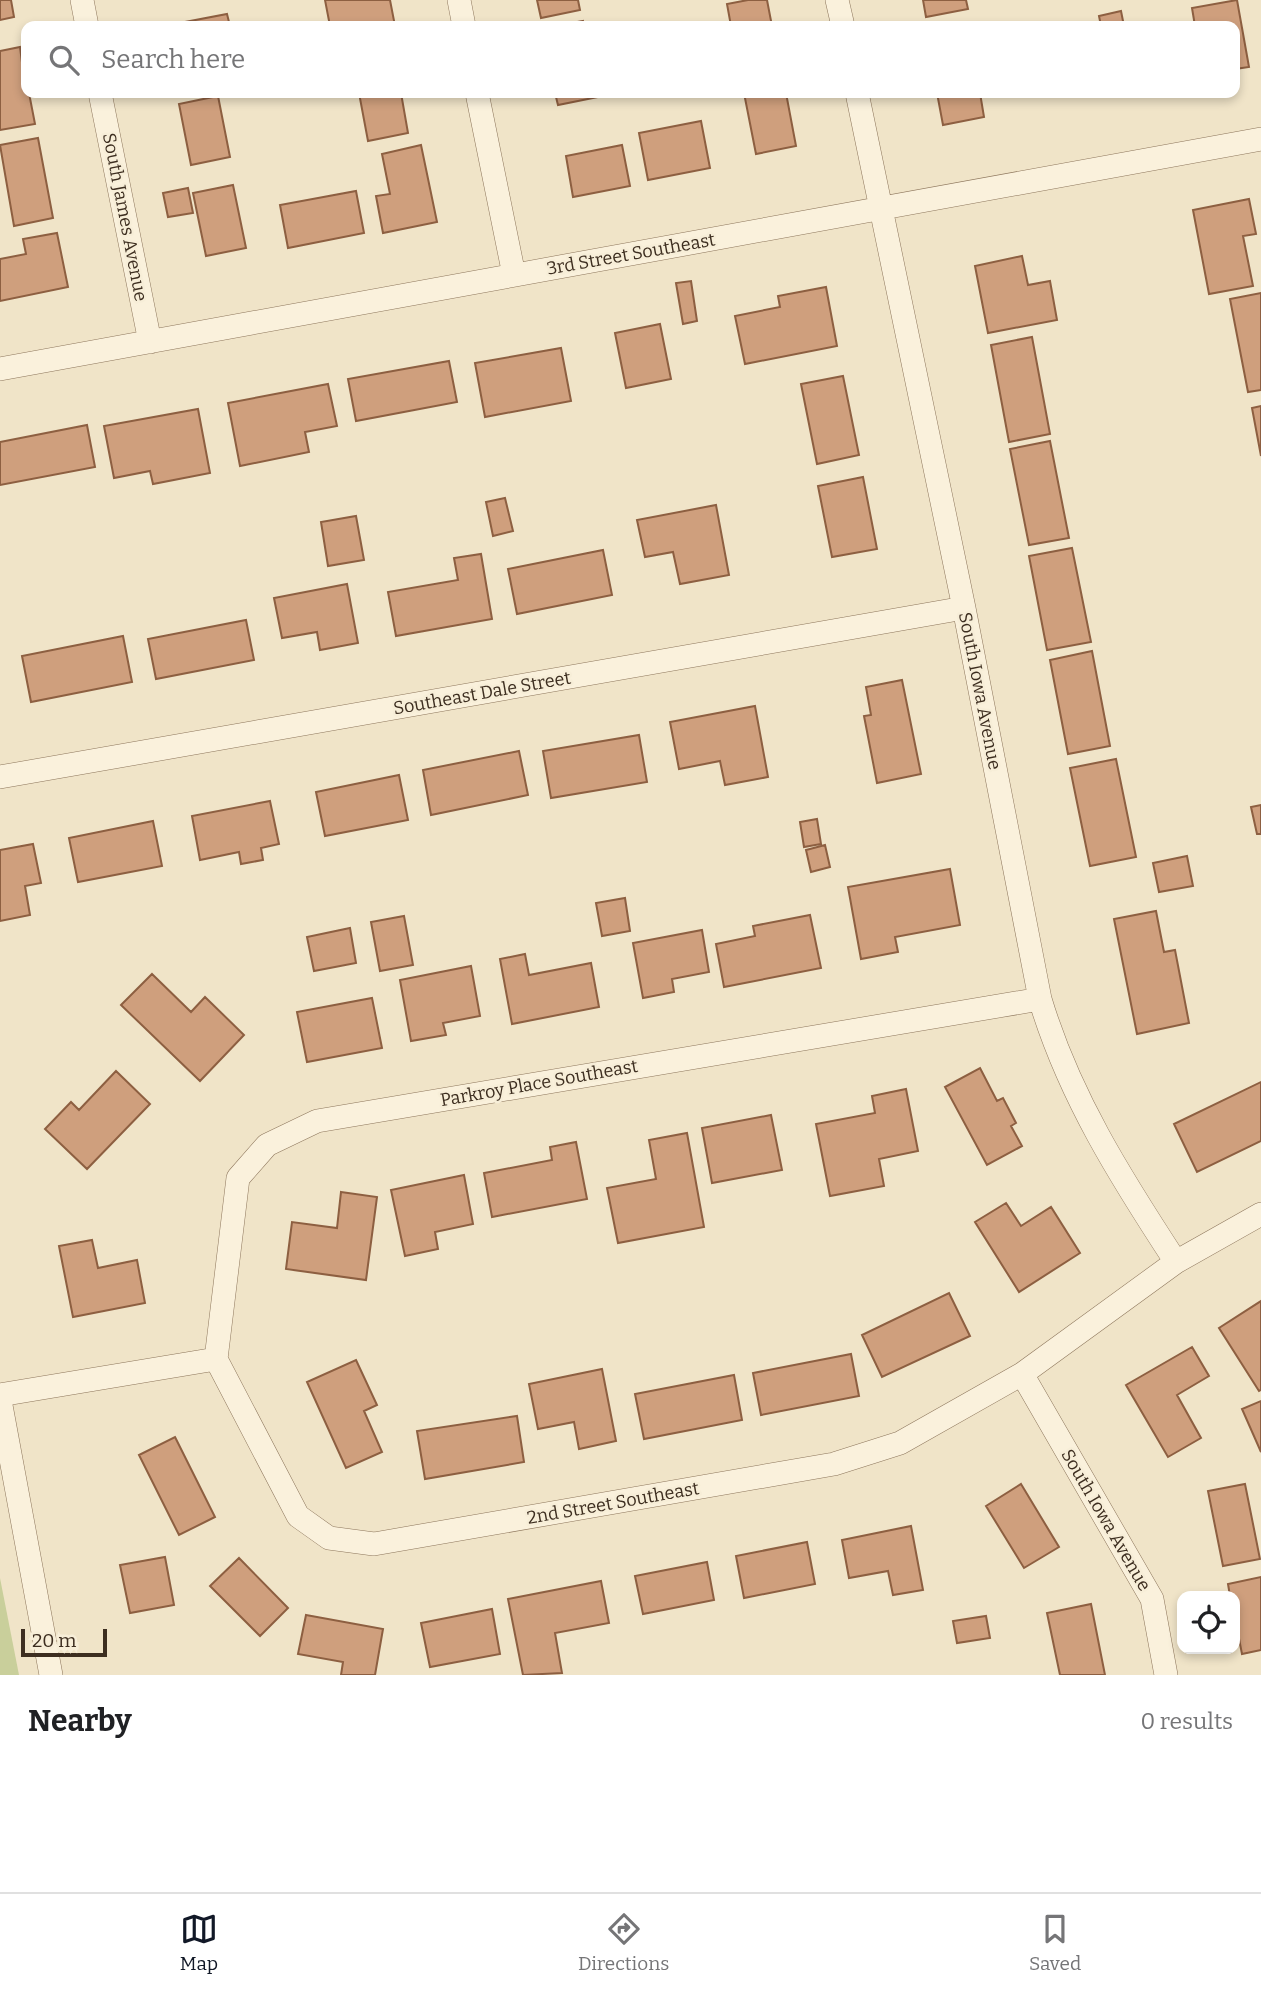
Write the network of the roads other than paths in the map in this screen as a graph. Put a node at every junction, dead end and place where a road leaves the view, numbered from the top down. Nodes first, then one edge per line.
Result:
1 (82, 0) edge
2 (459, 0) edge
3 (837, 0) edge
4 (86, 21) edge
5 (463, 21) edge
6 (842, 21) edge
7 (101, 98) edge
8 (478, 98) edge
9 (858, 98) edge
10 (1261, 139) edge
11 (881, 208) junction
12 (514, 275) junction
13 (150, 342) junction
14 (0, 369) edge
15 (964, 608) junction
16 (0, 777) edge
17 (1040, 999) junction
18 (1261, 1214) edge
19 (1176, 1262) junction
20 (216, 1360) junction
21 (1022, 1374) junction
22 (0, 1398) edge
23 (51, 1675) edge
24 (1166, 1675) edge

1 - 4 street
2 - 5 street
3 - 6 street
7 - 13 street, South James Avenue
8 - 12 street
9 - 11 street, South Iowa Avenue
10 - 11 street, 3rd Street Southeast
11 - 12 street, 3rd Street Southeast
11 - 15 street, South Iowa Avenue
12 - 13 street, 3rd Street Southeast
13 - 14 street, 3rd Street Southeast
15 - 16 street, Southeast Dale Street
15 - 17 street, South Iowa Avenue
17 - 19 street, South Iowa Avenue
17 - 20 street, Parkroy Place Southeast
18 - 19 street, 2nd Street Southeast
19 - 21 street, 2nd Street Southeast
20 - 21 street, 2nd Street Southeast
20 - 22 street
21 - 24 street, South Iowa Avenue
22 - 23 street

